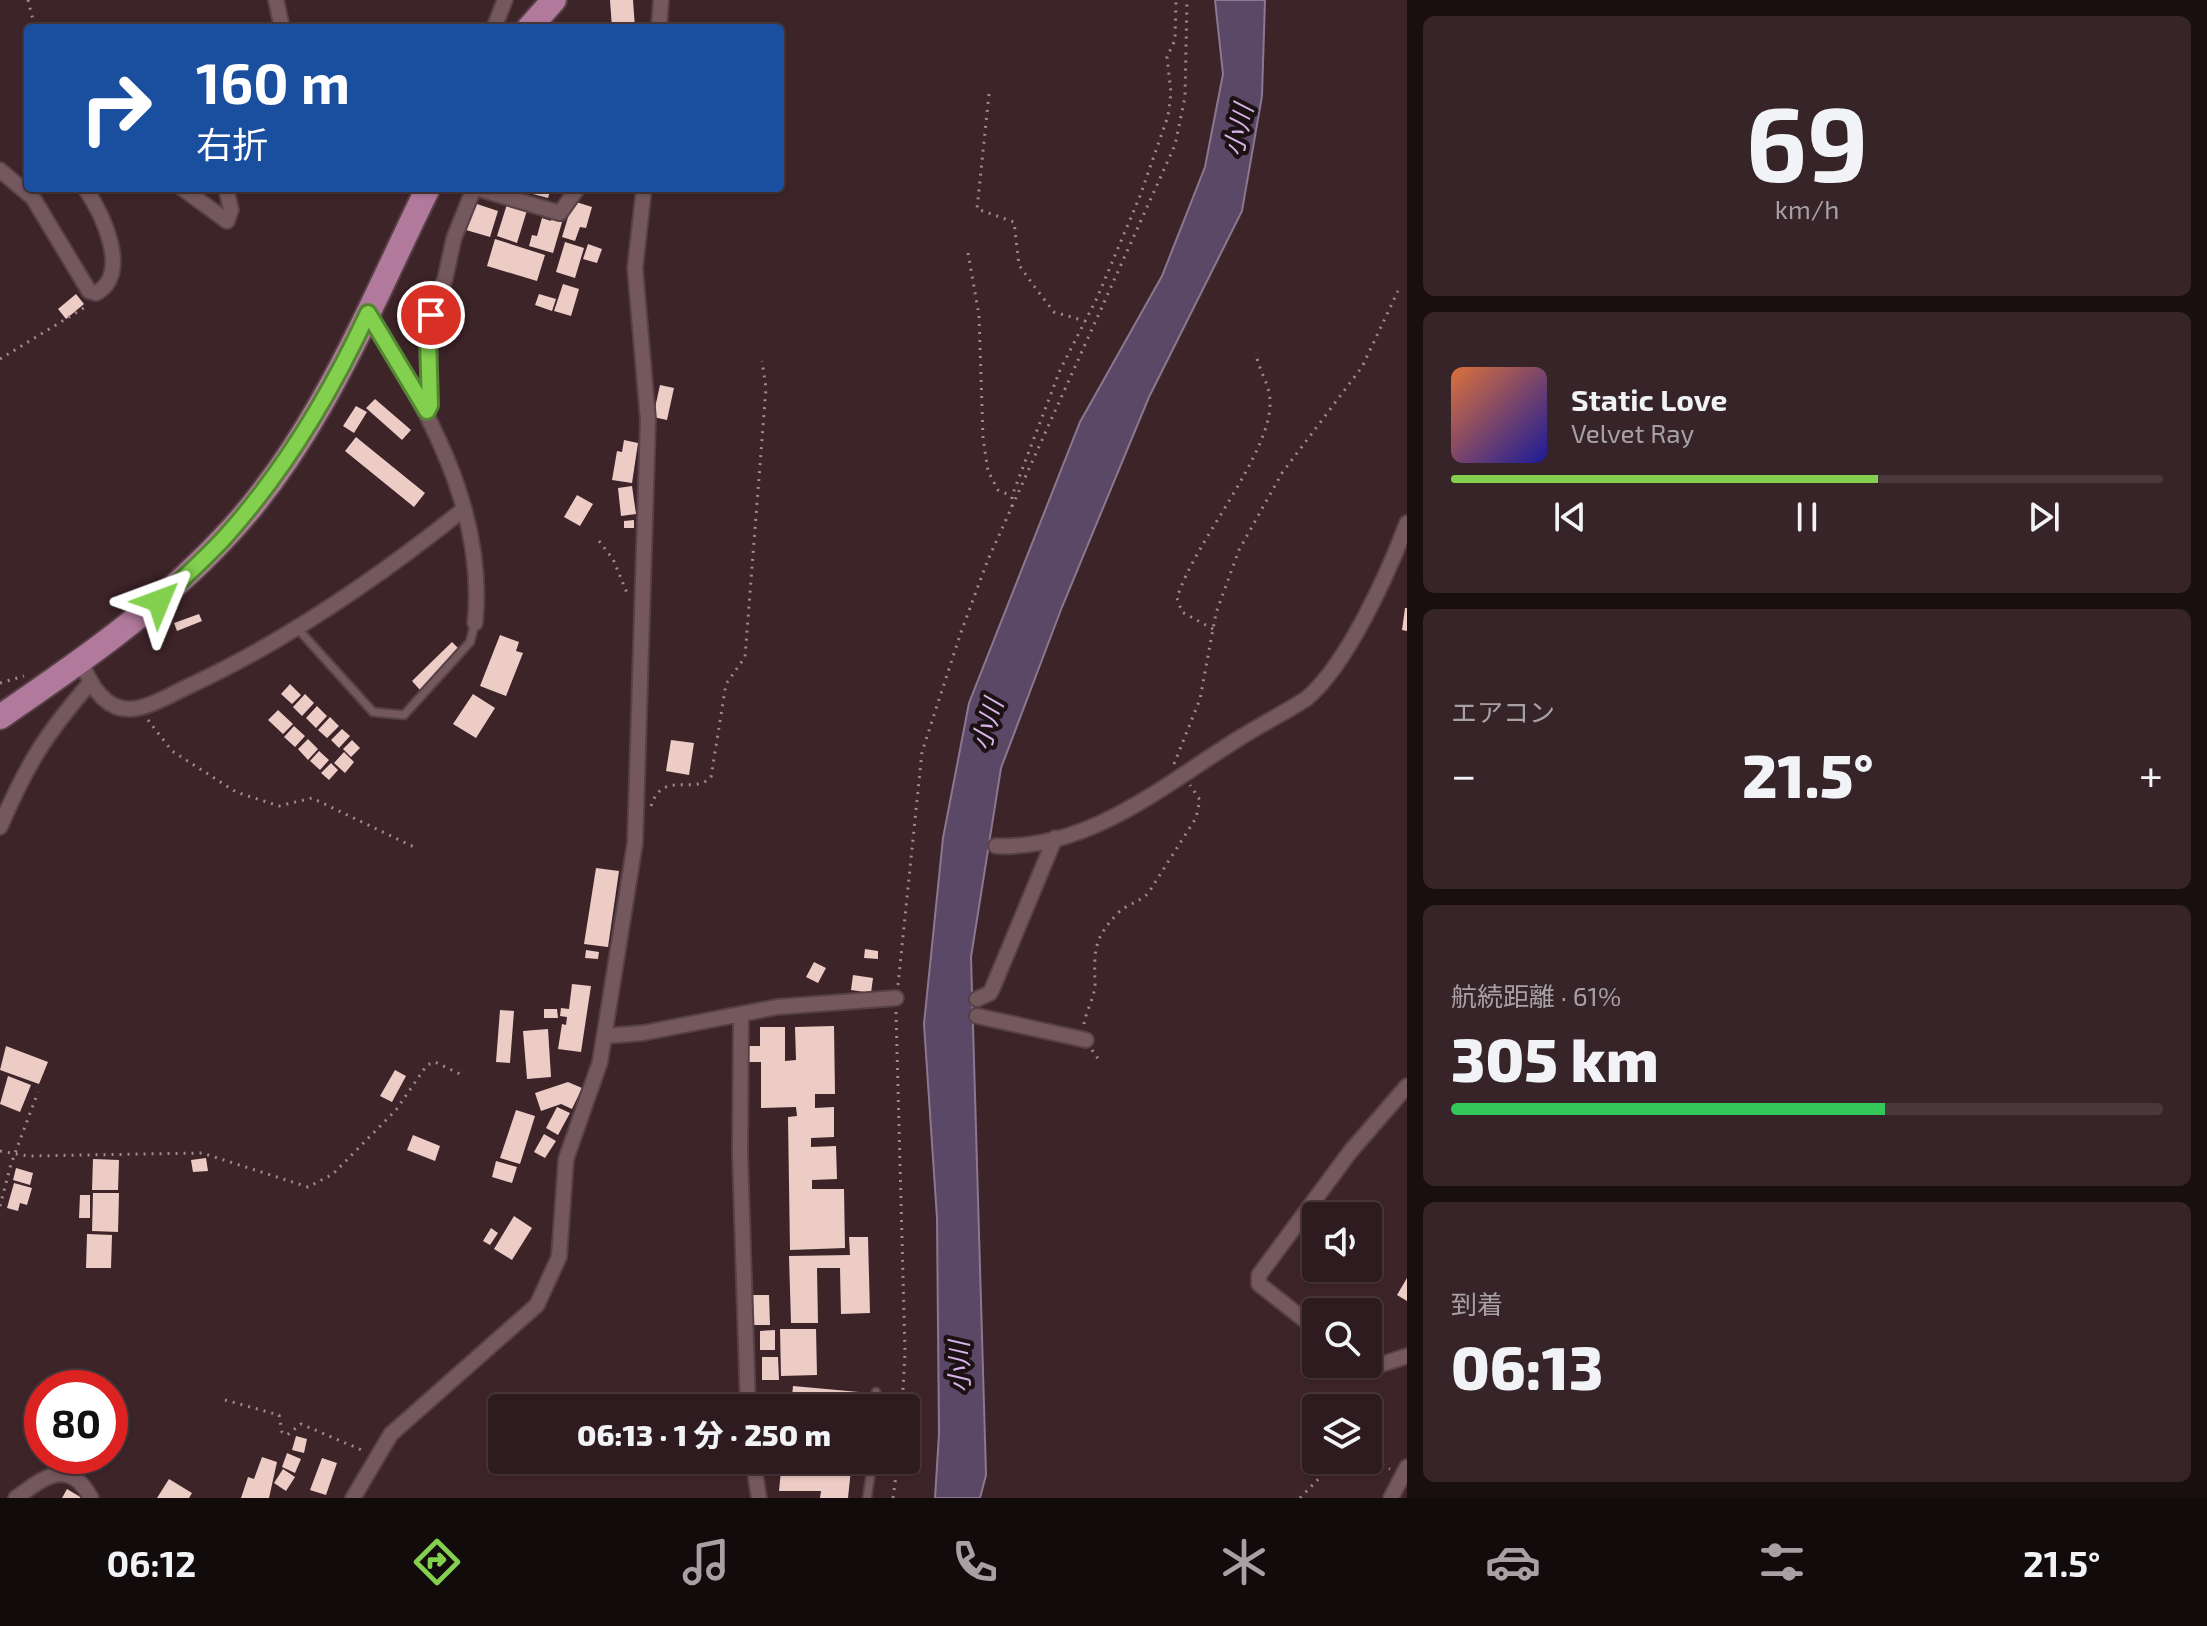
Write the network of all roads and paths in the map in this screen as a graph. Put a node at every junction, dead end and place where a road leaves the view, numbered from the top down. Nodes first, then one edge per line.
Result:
1 (28, 0) edge
2 (276, 0) edge
3 (505, 0) edge
4 (554, 0) edge
5 (661, 0) edge
6 (1176, 0) edge
7 (1187, 0) edge
8 (34, 24) edge
9 (281, 24) edge
10 (496, 24) edge
11 (533, 24) edge
12 (659, 24) edge
13 (989, 94) dead end
14 (0, 170) edge
15 (24, 190) edge
16 (26, 192) edge
17 (88, 192) edge
18 (187, 192) edge
19 (227, 192) edge
20 (426, 192) edge
21 (473, 192) edge
22 (489, 192) edge
23 (575, 192) edge
24 (644, 192) edge
25 (968, 253) dead end
26 (1398, 291) dead end
27 (96, 293) junction
28 (368, 313) junction
29 (1085, 321) junction
30 (1256, 353) dead end
31 (0, 359) edge
32 (762, 361) dead end
33 (427, 411) junction
34 (1012, 496) junction
35 (464, 509) junction
36 (1013, 510) junction
37 (1407, 523) edge
38 (599, 541) dead end
39 (641, 612) junction
40 (475, 623) joint
41 (297, 628) junction
42 (1213, 629) junction
43 (85, 672) junction
44 (138, 707) junction
45 (0, 717) edge
46 (1182, 776) junction
47 (0, 827) edge
48 (635, 835) junction
49 (1055, 838) junction
50 (996, 846) dead end
51 (414, 847) dead end
52 (896, 998) junction
53 (977, 999) dead end
54 (741, 1014) junction
55 (977, 1016) dead end
56 (605, 1036) junction
57 (1086, 1040) junction
58 (1099, 1060) dead end
59 (462, 1075) dead end
60 (1407, 1086) edge
61 (38, 1092) dead end
62 (0, 1151) edge
63 (13, 1155) junction
64 (0, 1206) edge
65 (1302, 1319) edge
66 (1407, 1356) edge
67 (1382, 1364) edge
68 (748, 1394) edge
69 (903, 1394) edge
70 (225, 1400) dead end
71 (375, 1456) junction
72 (1382, 1462) edge
73 (1406, 1471) edge
74 (755, 1474) edge
75 (871, 1474) edge
76 (896, 1474) edge
77 (1323, 1474) edge
78 (16, 1498) edge
79 (91, 1498) edge
80 (353, 1498) edge
81 (759, 1498) edge
82 (867, 1498) edge
83 (893, 1498) edge
84 (1300, 1498) edge
85 (1391, 1498) edge

1 - 8 path
2 - 9 street
3 - 10 street
4 - 11 highway
5 - 12 street
6 - 29 path
7 - 36 path
13 - 29 path
14 - 15 street
16 - 27 street
17 - 27 street
18 - 19 street
20 - 28 highway
21 - 33 street
22 - 23 street
24 - 39 street
25 - 34 path
26 - 42 path
27 - 31 path
28 - 33 street
28 - 43 highway
29 - 34 path
30 - 42 path
32 - 48 path
33 - 35 street
34 - 36 path
35 - 40 street
35 - 41 street
36 - 52 path
37 - 46 street
38 - 39 path
39 - 48 street
40 - 41 lane
41 - 44 street
42 - 46 path
43 - 44 street
43 - 45 highway
43 - 47 street
44 - 51 path
46 - 49 street
46 - 57 path
48 - 56 street
49 - 50 street
49 - 53 street
52 - 54 street
52 - 69 path
54 - 56 street
54 - 68 street
55 - 57 street
56 - 71 street
57 - 58 path
59 - 63 path
60 - 65 street
61 - 63 path
62 - 63 path
63 - 64 path
66 - 67 street
70 - 71 path
71 - 80 street
72 - 73 path
73 - 85 street
74 - 81 street
75 - 82 lane
76 - 83 path
77 - 84 path
78 - 79 street

